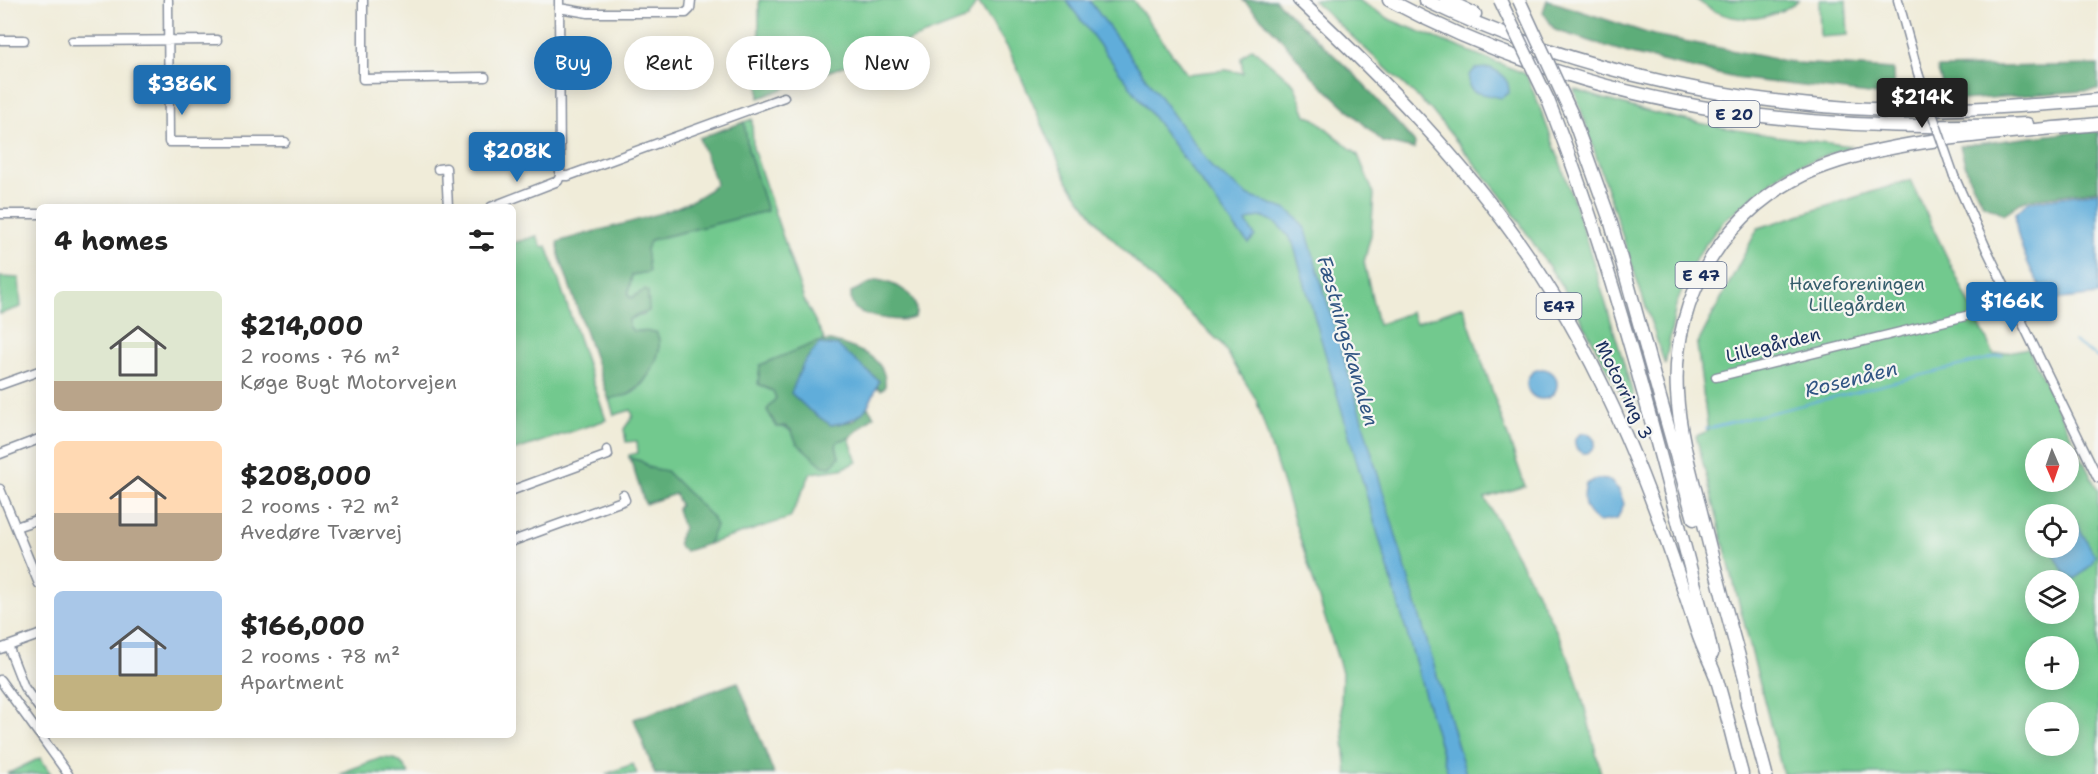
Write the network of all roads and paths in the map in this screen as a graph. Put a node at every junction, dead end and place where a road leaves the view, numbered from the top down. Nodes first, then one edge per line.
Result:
1 (168, 0) edge
2 (363, 0) edge
3 (691, 0) edge
4 (1299, 0) edge
5 (1389, 0) edge
6 (1425, 0) edge
7 (1446, 0) edge
8 (1500, 0) edge
9 (1519, 0) edge
10 (1898, 0) edge
11 (559, 4) edge
12 (1497, 31) junction
13 (0, 40) edge
14 (24, 40) dead end
15 (168, 40) junction
16 (217, 40) dead end
17 (72, 41) dead end
18 (485, 77) dead end
19 (784, 97) dead end
20 (2098, 100) edge
21 (2098, 117) edge
22 (2098, 124) edge
23 (285, 142) dead end
24 (438, 169) dead end
25 (560, 176) junction
26 (448, 204) edge
27 (498, 204) edge
28 (0, 214) edge
29 (36, 214) edge
30 (2012, 302) junction
31 (36, 372) edge
32 (1716, 377) dead end
33 (0, 385) edge
34 (36, 440) edge
35 (607, 450) dead end
36 (0, 454) edge
37 (2098, 478) edge
38 (0, 489) edge
39 (516, 489) edge
40 (623, 495) dead end
41 (36, 520) edge
42 (16, 527) junction
43 (516, 540) edge
44 (36, 577) edge
45 (36, 636) edge
46 (4, 648) edge
47 (1715, 676) junction
48 (0, 680) edge
49 (36, 704) edge
50 (1749, 709) junction
51 (36, 729) edge
52 (43, 738) edge
53 (68, 774) edge
54 (1742, 774) edge
55 (1766, 774) edge

1 - 15 street
2 - 18 street
3 - 11 street
4 - 47 highway, Motorring 3 / E47
5 - 21 highway, E 20
6 - 12 highway, E 20
7 - 12 highway
8 - 47 highway, bridge
9 - 50 highway, Motorring 3 / E 47, bridge
10 - 30 street, bridge
11 - 25 street
12 - 20 highway, E 20
13 - 14 street
15 - 16 street
15 - 17 street
15 - 23 street
19 - 25 street
22 - 50 highway, E 47
24 - 26 street
25 - 27 street
28 - 29 street
30 - 32 street, Lillegården
30 - 37 street
31 - 33 street
34 - 36 street
35 - 39 street
38 - 42 street
40 - 43 street
41 - 42 street
42 - 44 street
45 - 46 street
46 - 49 street
47 - 54 highway, Motorring 3
48 - 51 street
50 - 55 highway, Motorring 3 / E 47
52 - 53 street

